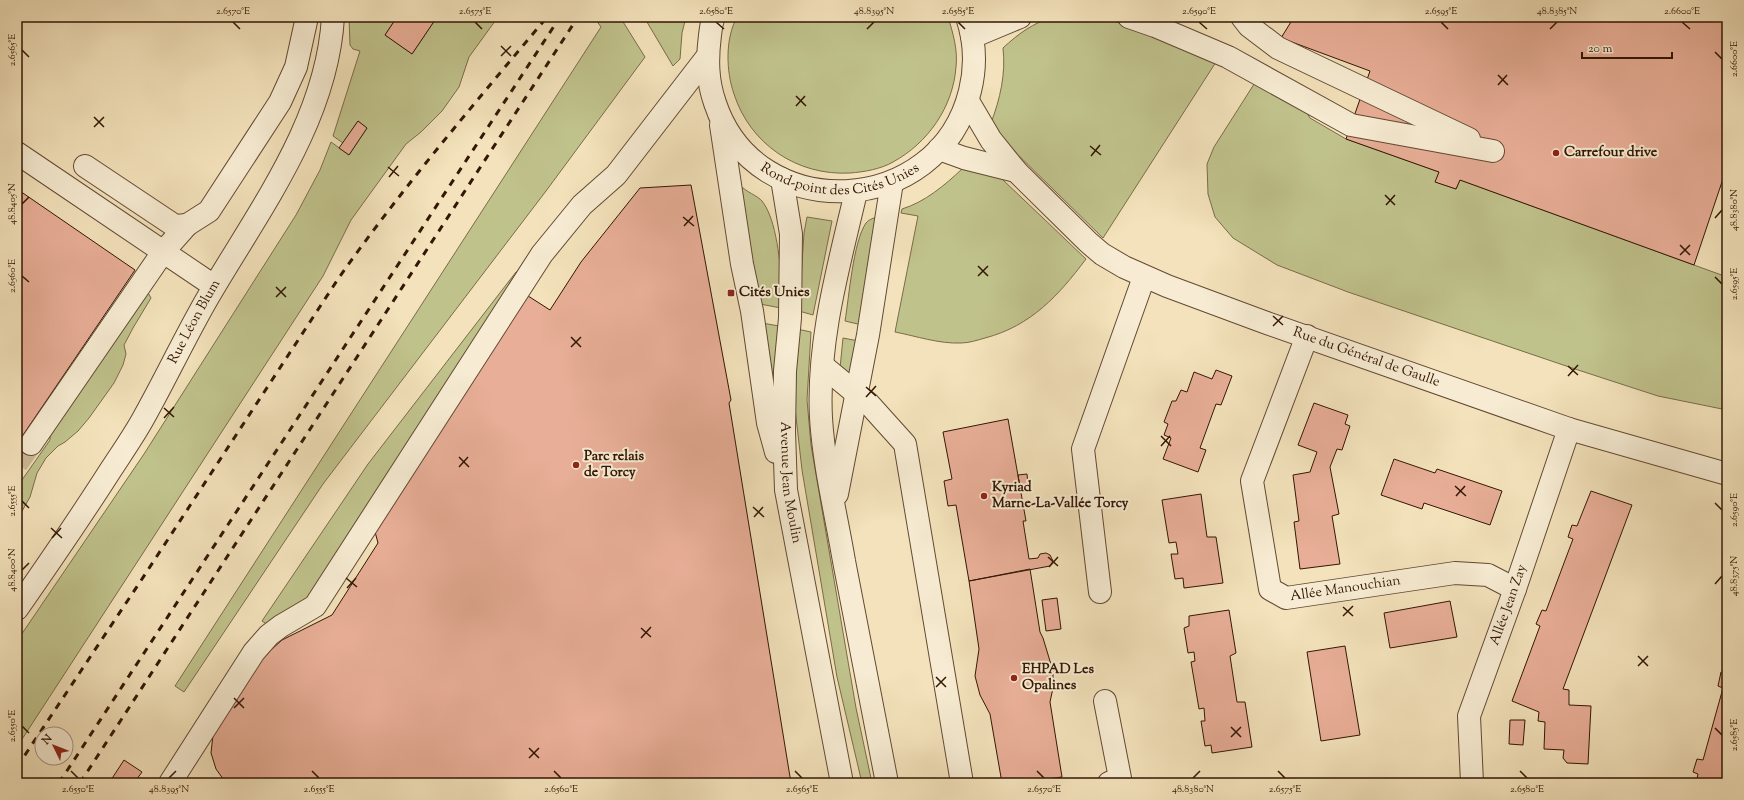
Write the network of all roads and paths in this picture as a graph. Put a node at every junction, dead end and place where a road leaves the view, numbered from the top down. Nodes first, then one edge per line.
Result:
1 (307, 17) edge
2 (333, 17) edge
3 (1020, 17) edge
4 (1129, 17) edge
5 (1242, 17) edge
6 (712, 18) edge
7 (970, 27) edge
8 (707, 57) junction
9 (968, 100) junction
10 (719, 114) junction
11 (939, 149) junction
12 (17, 153) edge
13 (85, 166) dead end
14 (1016, 171) junction
15 (782, 179) junction
16 (892, 182) junction
17 (856, 192) junction
18 (187, 225) junction
19 (163, 252) junction
20 (1144, 277) junction
21 (214, 286) junction
22 (1307, 336) junction
23 (823, 366) junction
24 (856, 395) junction
25 (1569, 429) junction
26 (31, 444) tunnel mouth
27 (1727, 474) edge
28 (786, 490) junction
29 (834, 507) junction
30 (1515, 589) junction
31 (1100, 592) dead end
32 (17, 609) edge
33 (1105, 701) dead end
34 (170, 783) edge
35 (842, 783) edge
36 (887, 783) edge
37 (962, 783) edge
38 (1109, 783) edge
39 (1472, 783) edge

1 - 18 street
2 - 21 street, Rue Léon Blum
3 - 7 street
4 - 5 street
6 - 8 street, Rond-point des Cités Unies
7 - 9 street, Rond-point des Cités Unies
8 - 10 street, Rond-point des Cités Unies
8 - 34 street
9 - 11 street, Rond-point des Cités Unies
9 - 14 street, Rue du Général de Gaulle
10 - 15 street, Rond-point des Cités Unies
10 - 28 street
11 - 14 street
11 - 16 street, Rond-point des Cités Unies
12 - 19 street
13 - 18 street
14 - 20 street, Rue du Général de Gaulle
15 - 17 street, Rond-point des Cités Unies
15 - 28 street, Avenue Jean Moulin
16 - 17 street, Rond-point des Cités Unies
16 - 24 street
17 - 23 street
18 - 19 street
19 - 21 street
19 - 26 street
20 - 22 street, Rue du Général de Gaulle
20 - 31 street
21 - 32 street, Rue Léon Blum
22 - 25 street, Rue du Général de Gaulle
22 - 30 street, Allée Manouchian
23 - 24 street
23 - 29 street
24 - 29 street
24 - 37 street
25 - 27 street, Rue du Général de Gaulle
25 - 30 street, Allée Jean Zay
28 - 35 street, Avenue Jean Moulin
29 - 36 street
30 - 39 street, Allée Jean Zay
33 - 38 street

